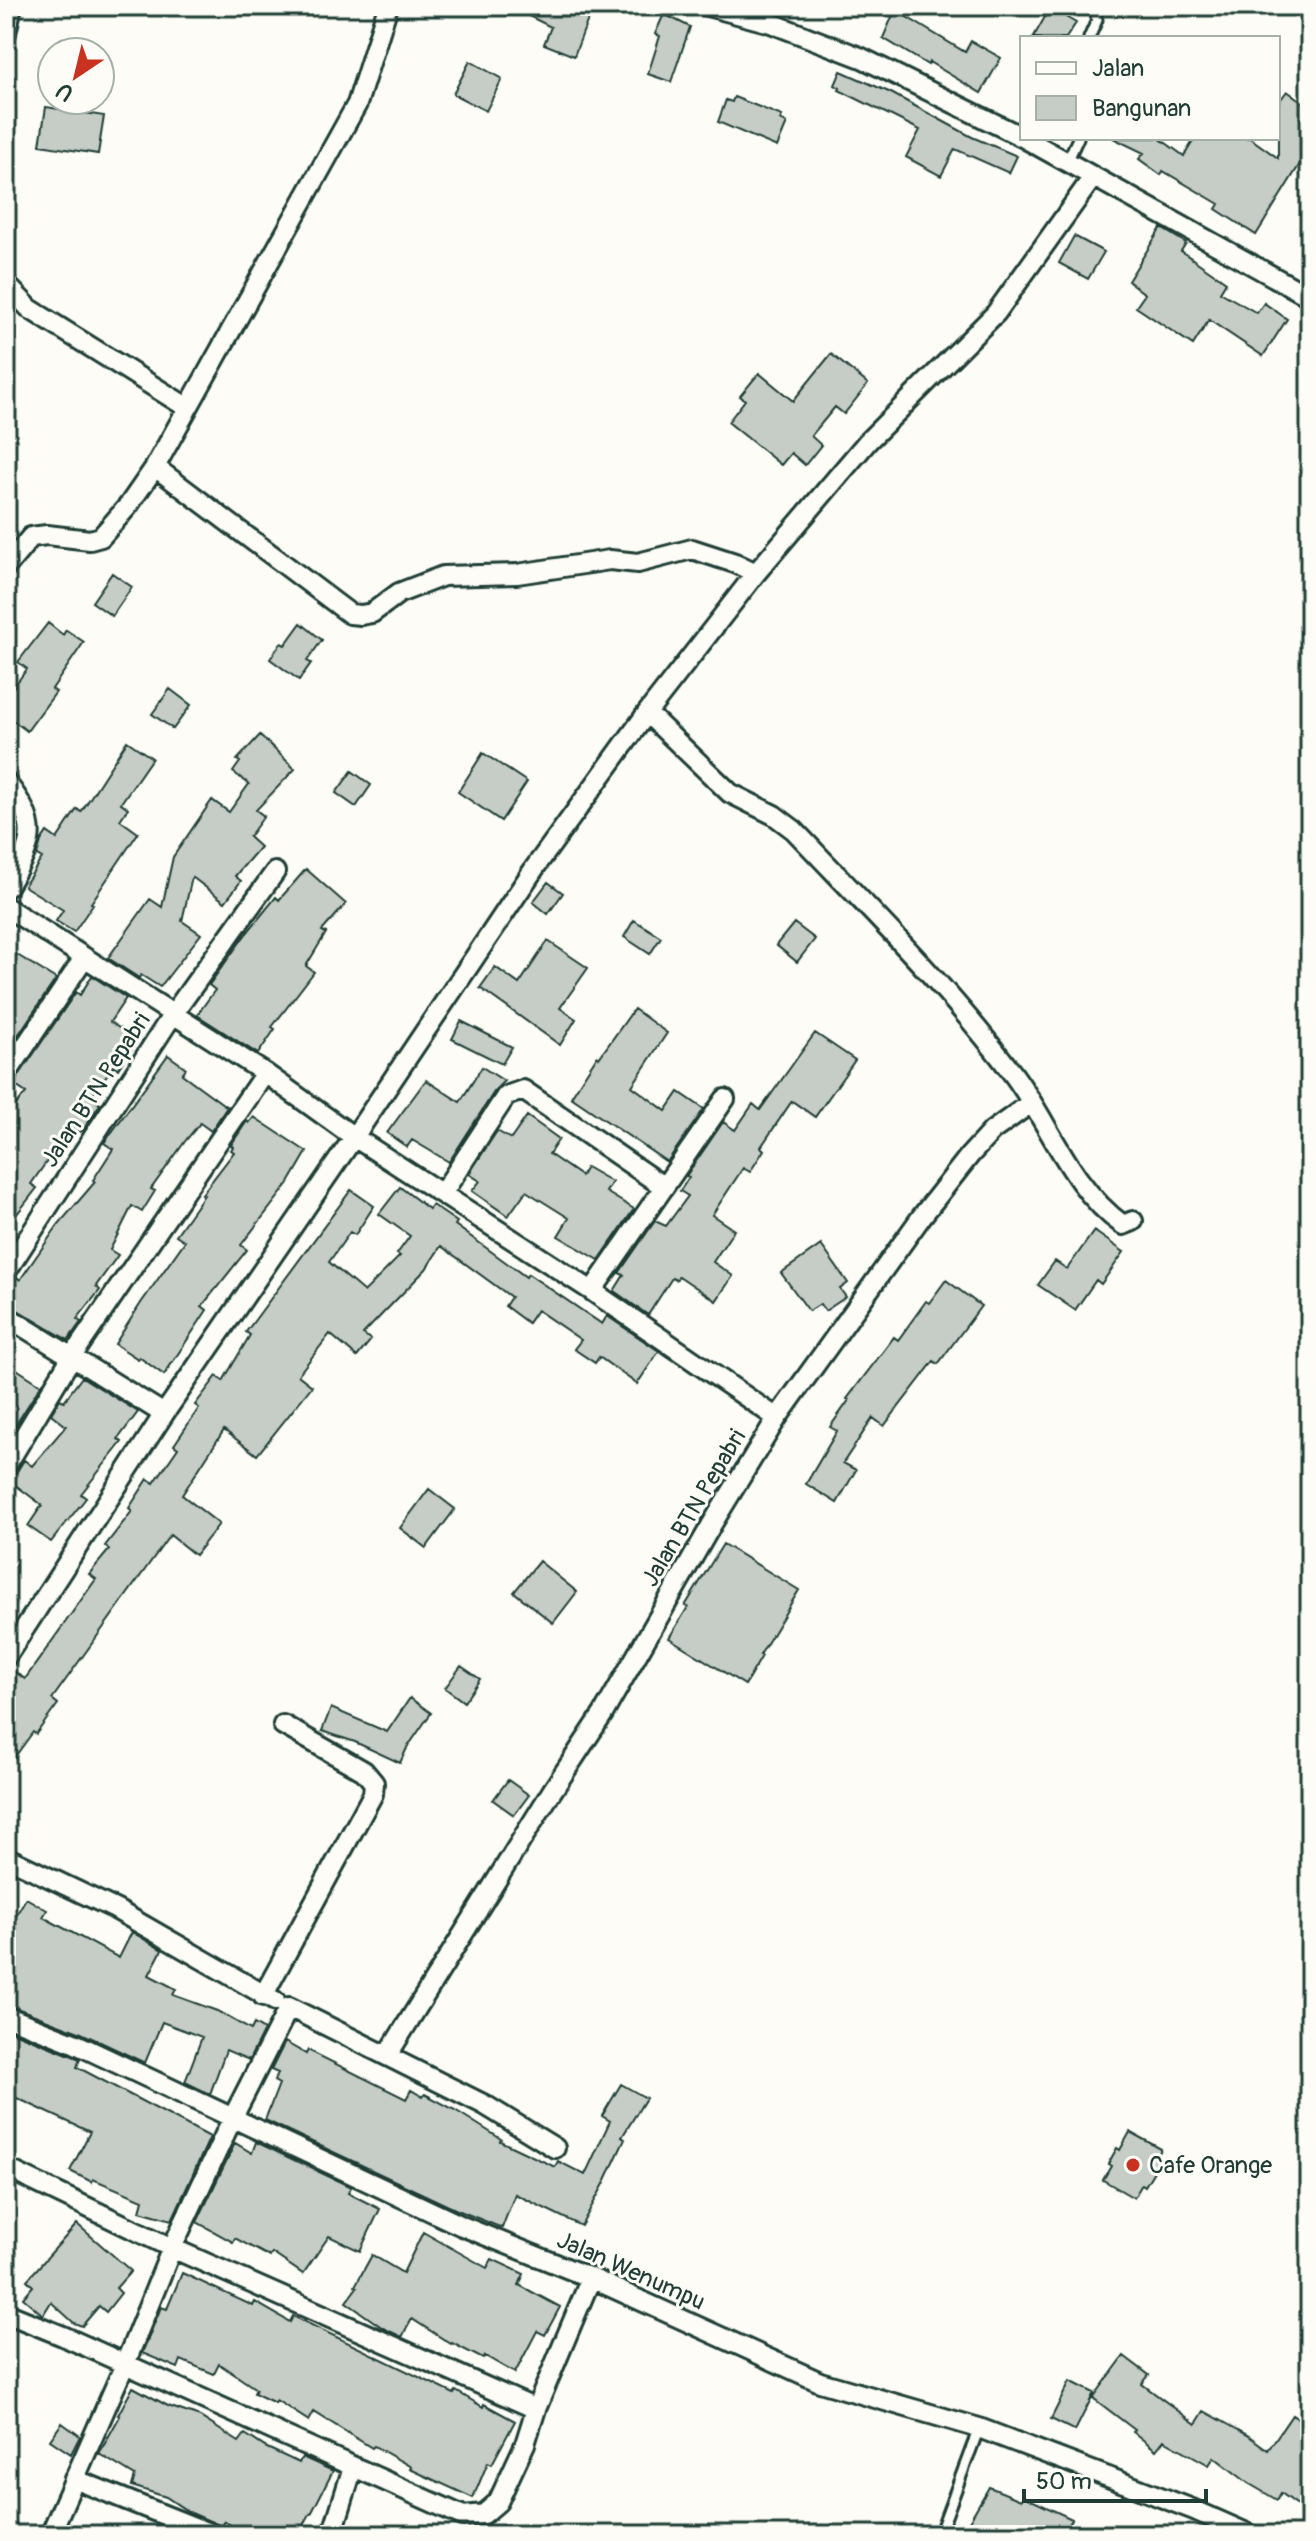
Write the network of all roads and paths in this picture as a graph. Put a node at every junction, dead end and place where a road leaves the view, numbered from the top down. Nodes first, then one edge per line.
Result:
1 (12, 6) edge
2 (388, 6) edge
3 (707, 6) edge
4 (1094, 6) edge
5 (775, 14) edge
6 (6, 33) edge
7 (1090, 36) edge
8 (1020, 136) edge
9 (1028, 140) edge
10 (1077, 140) edge
11 (1067, 162) junction
12 (1093, 177) junction
13 (6, 284) edge
14 (1310, 297) edge
15 (188, 408) junction
16 (155, 467) junction
17 (6, 567) edge
18 (756, 573) junction
19 (647, 713) junction
20 (6, 782) edge
21 (275, 872) dead end
22 (6, 888) edge
23 (6, 907) edge
24 (84, 958) junction
25 (173, 1014) junction
26 (265, 1073) junction
27 (6, 1075) edge
28 (725, 1099) dead end
29 (1031, 1103) junction
30 (354, 1137) junction
31 (664, 1187) junction
32 (442, 1194) junction
33 (1133, 1221) dead end
34 (6, 1272) edge
35 (592, 1291) junction
36 (6, 1316) edge
37 (71, 1358) junction
38 (164, 1414) junction
39 (777, 1418) junction
40 (6, 1466) edge
41 (6, 1657) edge
42 (283, 1725) dead end
43 (6, 1857) edge
44 (263, 1996) junction
45 (289, 2007) junction
46 (6, 2016) edge
47 (387, 2056) junction
48 (233, 2117) junction
49 (555, 2148) dead end
50 (6, 2168) edge
51 (172, 2248) junction
52 (591, 2278) junction
53 (6, 2313) edge
54 (125, 2364) junction
55 (536, 2409) junction
56 (979, 2428) junction
57 (353, 2467) junction
58 (74, 2479) junction
59 (50, 2535) edge
60 (214, 2535) edge
61 (332, 2535) edge
62 (939, 2535) edge
63 (1251, 2535) edge

1 - 6 street
2 - 15 street
3 - 5 street
4 - 7 lane
5 - 8 street
9 - 11 street
10 - 11 lane
11 - 12 street
12 - 14 street
12 - 18 street
13 - 15 street
15 - 16 street
16 - 17 street
16 - 18 street
18 - 19 street
19 - 29 street
19 - 30 street
20 - 22 street
21 - 25 street
23 - 24 street, Jalan BTN Pepabri
24 - 25 street, Jalan BTN Pepabri
24 - 27 street
25 - 26 street, Jalan BTN Pepabri
25 - 34 street, Jalan BTN Pepabri
26 - 30 street, Jalan BTN Pepabri
26 - 37 street
28 - 31 street
29 - 33 street
29 - 39 street
30 - 32 street, Jalan BTN Pepabri
30 - 38 street
31 - 32 street
31 - 35 street
32 - 35 street, Jalan BTN Pepabri
35 - 39 street, Jalan BTN Pepabri
36 - 37 street
37 - 38 street
37 - 40 street
38 - 41 street
39 - 47 street, Jalan BTN Pepabri
42 - 44 street
43 - 44 street
44 - 45 street
45 - 47 street
45 - 48 street
46 - 48 street, Jalan Wenumpu
47 - 49 street
48 - 51 street
48 - 52 street, Jalan Wenumpu
50 - 51 street
51 - 54 street
51 - 55 street
52 - 55 street
52 - 56 street, Jalan Wenumpu
53 - 54 street
54 - 57 street
54 - 58 street
55 - 57 street
56 - 62 lane
56 - 63 street, Jalan Wenumpu
57 - 61 street
58 - 59 street
58 - 60 street

